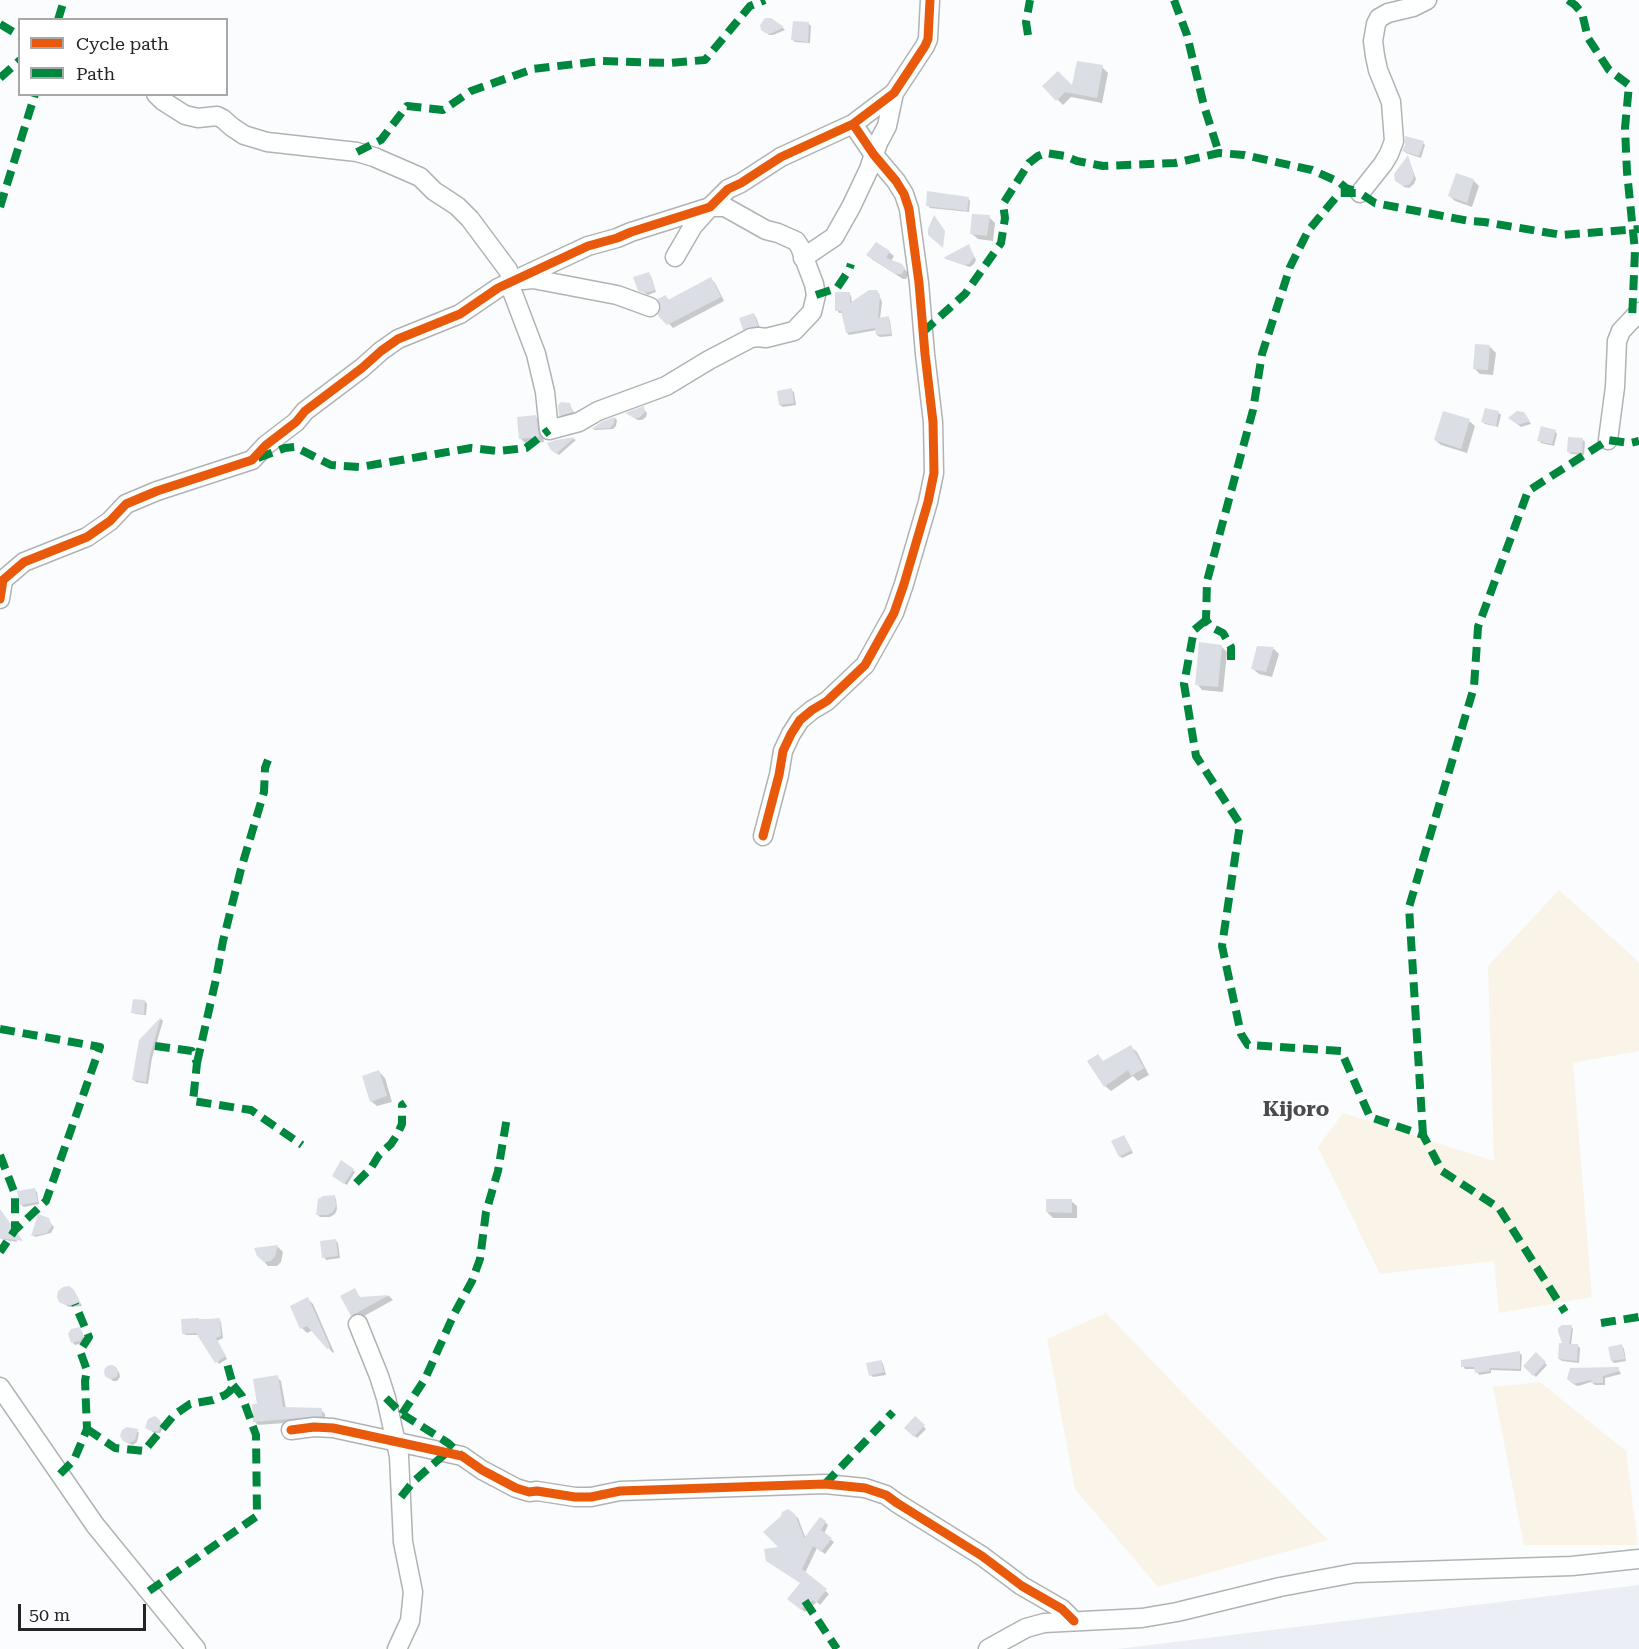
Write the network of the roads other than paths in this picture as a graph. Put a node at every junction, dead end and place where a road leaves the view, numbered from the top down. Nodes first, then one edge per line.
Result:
1 (930, 0) edge
2 (1427, 0) edge
3 (894, 93) junction
4 (158, 96) edge
5 (854, 124) junction
6 (874, 155) junction
7 (1360, 193) dead end
8 (710, 207) junction
9 (675, 256) dead end
10 (803, 258) junction
11 (509, 283) junction
12 (650, 307) dead end
13 (1639, 312) edge
14 (1608, 440) dead end
15 (0, 599) edge
16 (763, 836) dead end
17 (358, 1324) dead end
18 (0, 1387) edge
19 (291, 1430) dead end
20 (396, 1443) junction
21 (1639, 1559) edge
22 (1074, 1621) junction
23 (196, 1649) edge
24 (397, 1649) edge
25 (988, 1649) edge

1 - 3 street
2 - 7 street
3 - 5 street
3 - 6 street
4 - 11 street
5 - 6 street
5 - 8 street
6 - 10 street
6 - 16 street
8 - 9 street
8 - 10 street
8 - 11 street
10 - 11 street
11 - 12 street
11 - 15 street
13 - 14 street
17 - 20 street
18 - 23 street
19 - 20 street
20 - 22 street
20 - 24 street
21 - 22 street
22 - 25 street

